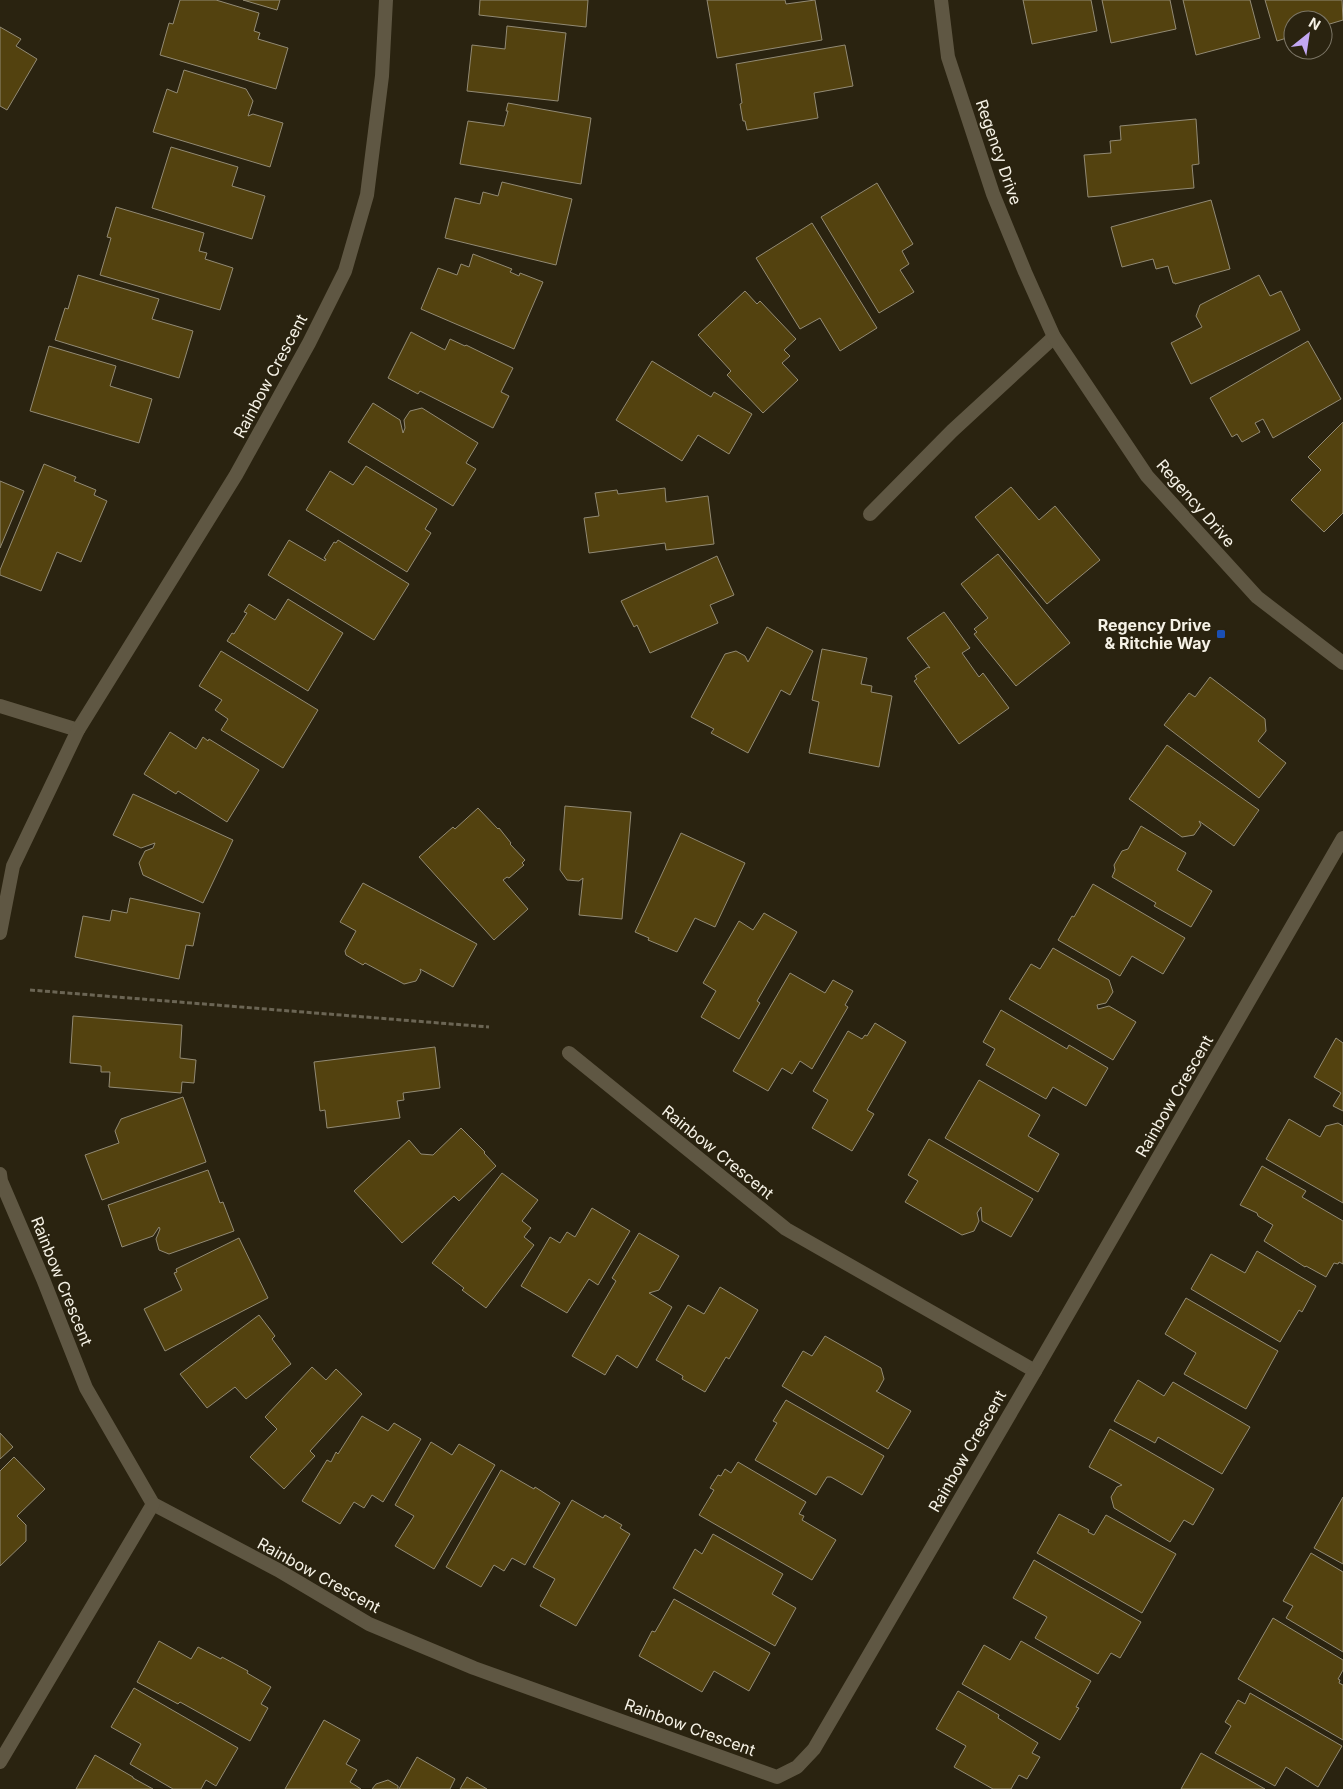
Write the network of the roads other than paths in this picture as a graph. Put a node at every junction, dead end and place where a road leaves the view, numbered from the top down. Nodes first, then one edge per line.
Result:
1 (386, 0) edge
2 (941, 0) edge
3 (1054, 337) junction
4 (870, 514) dead end
5 (1343, 663) edge
6 (0, 706) edge
7 (78, 730) junction
8 (1343, 838) edge
9 (0, 933) edge
10 (569, 1053) dead end
11 (0, 1174) edge
12 (1035, 1371) junction
13 (153, 1504) junction
14 (0, 1762) edge

1 - 7 street, Rainbow Crescent
2 - 3 street, Regency Drive
3 - 4 street
3 - 5 street, Regency Drive
6 - 7 street
7 - 9 street, Rainbow Crescent
8 - 12 street, Rainbow Crescent
10 - 12 street, Rainbow Crescent
11 - 13 street, Rainbow Crescent
12 - 13 street, Rainbow Crescent
13 - 14 street

